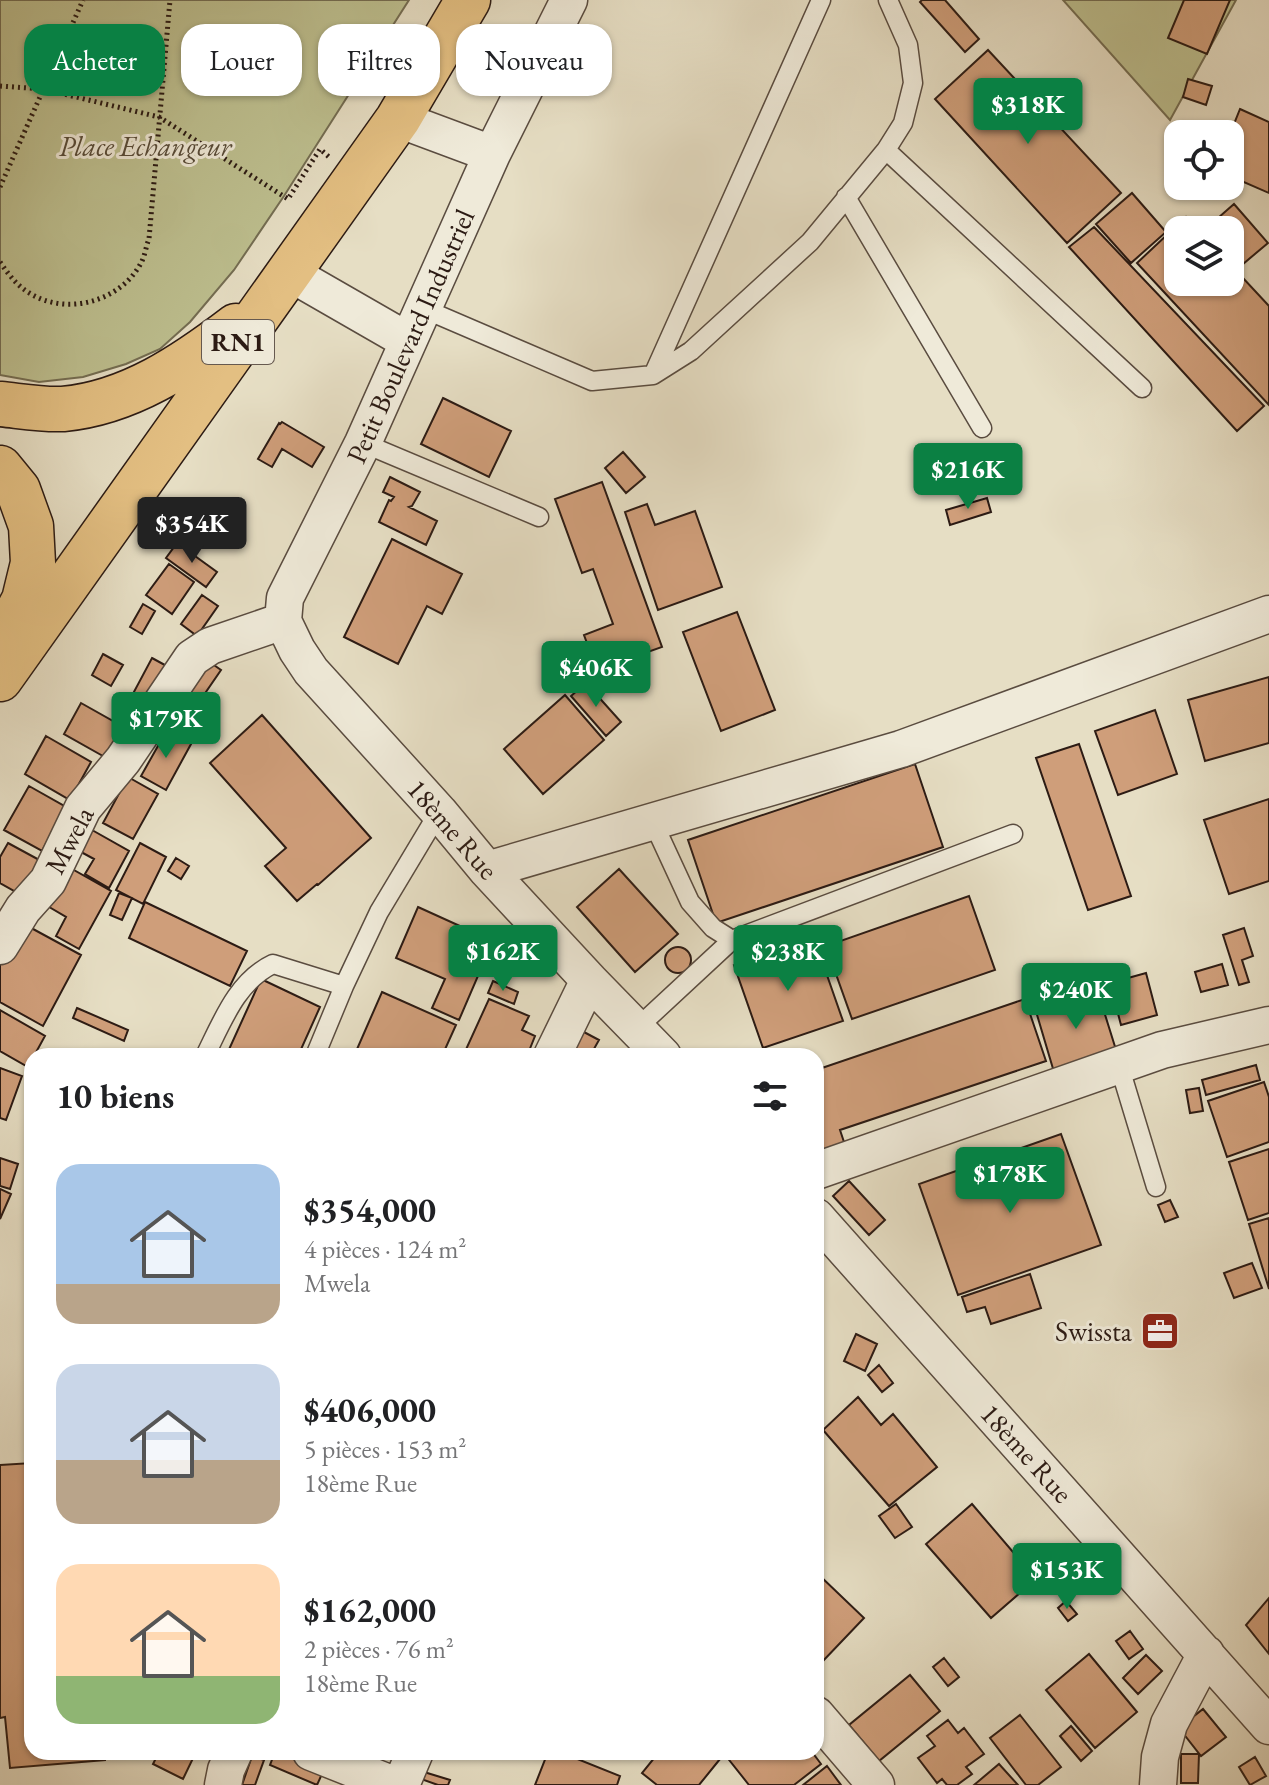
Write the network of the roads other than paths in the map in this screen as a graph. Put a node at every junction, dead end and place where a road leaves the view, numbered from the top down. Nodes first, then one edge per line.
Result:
1 (468, 0) edge
2 (569, 0) edge
3 (821, 0) edge
4 (888, 0) edge
5 (398, 119) junction
6 (886, 150) junction
7 (492, 154) junction
8 (846, 197) junction
9 (278, 287) junction
10 (422, 308) junction
11 (408, 341) junction
12 (653, 375) junction
13 (1142, 388) dead end
14 (0, 404) edge
15 (982, 428) dead end
16 (363, 443) junction
17 (0, 468) edge
18 (539, 517) dead end
19 (1269, 614) edge
20 (283, 621) junction
21 (0, 645) edge
22 (0, 679) edge
23 (439, 812) junction
24 (653, 822) junction
25 (1013, 834) dead end
26 (487, 870) junction
27 (732, 940) junction
28 (0, 946) edge
29 (589, 980) junction
30 (344, 986) junction
31 (1269, 1025) edge
32 (636, 1029) junction
33 (209, 1048) edge
34 (318, 1048) edge
35 (556, 1048) edge
36 (655, 1048) edge
37 (1119, 1065) junction
38 (824, 1168) edge
39 (1156, 1187) dead end
40 (824, 1226) edge
41 (1206, 1654) junction
42 (824, 1724) edge
43 (1269, 1726) edge
44 (230, 1760) edge
45 (331, 1760) edge
46 (412, 1760) edge
47 (223, 1785) edge
48 (394, 1785) edge
49 (401, 1785) edge
50 (876, 1785) edge
51 (1158, 1785) edge

1 - 5 highway, RN1
2 - 7 street, Petit Boulevard Industriel
3 - 12 lane
4 - 6 lane
5 - 7 street
5 - 9 highway, RN1
6 - 8 lane
6 - 13 lane
7 - 10 street, Petit Boulevard Industriel
8 - 12 lane
8 - 15 lane
9 - 11 street
9 - 14 highway
9 - 22 highway, RN1
10 - 11 street, Petit Boulevard Industriel
10 - 12 lane
11 - 16 street, Petit Boulevard Industriel
16 - 18 lane
16 - 20 street, Petit Boulevard Industriel
17 - 21 highway
19 - 24 street
20 - 23 street, 18ème Rue
20 - 28 street, Mwela
23 - 26 street, 18ème Rue
23 - 30 lane
24 - 26 street
24 - 27 lane
25 - 27 lane
26 - 29 street, 18ème Rue
27 - 32 lane
29 - 32 street, 18ème Rue
29 - 35 street
30 - 33 lane
30 - 34 lane
31 - 37 street
32 - 36 street, 18ème Rue
37 - 38 street
37 - 39 lane
40 - 41 street, 18ème Rue
41 - 43 street, 18ème Rue
41 - 51 street
42 - 50 street
44 - 47 street
45 - 48 street
46 - 49 street

